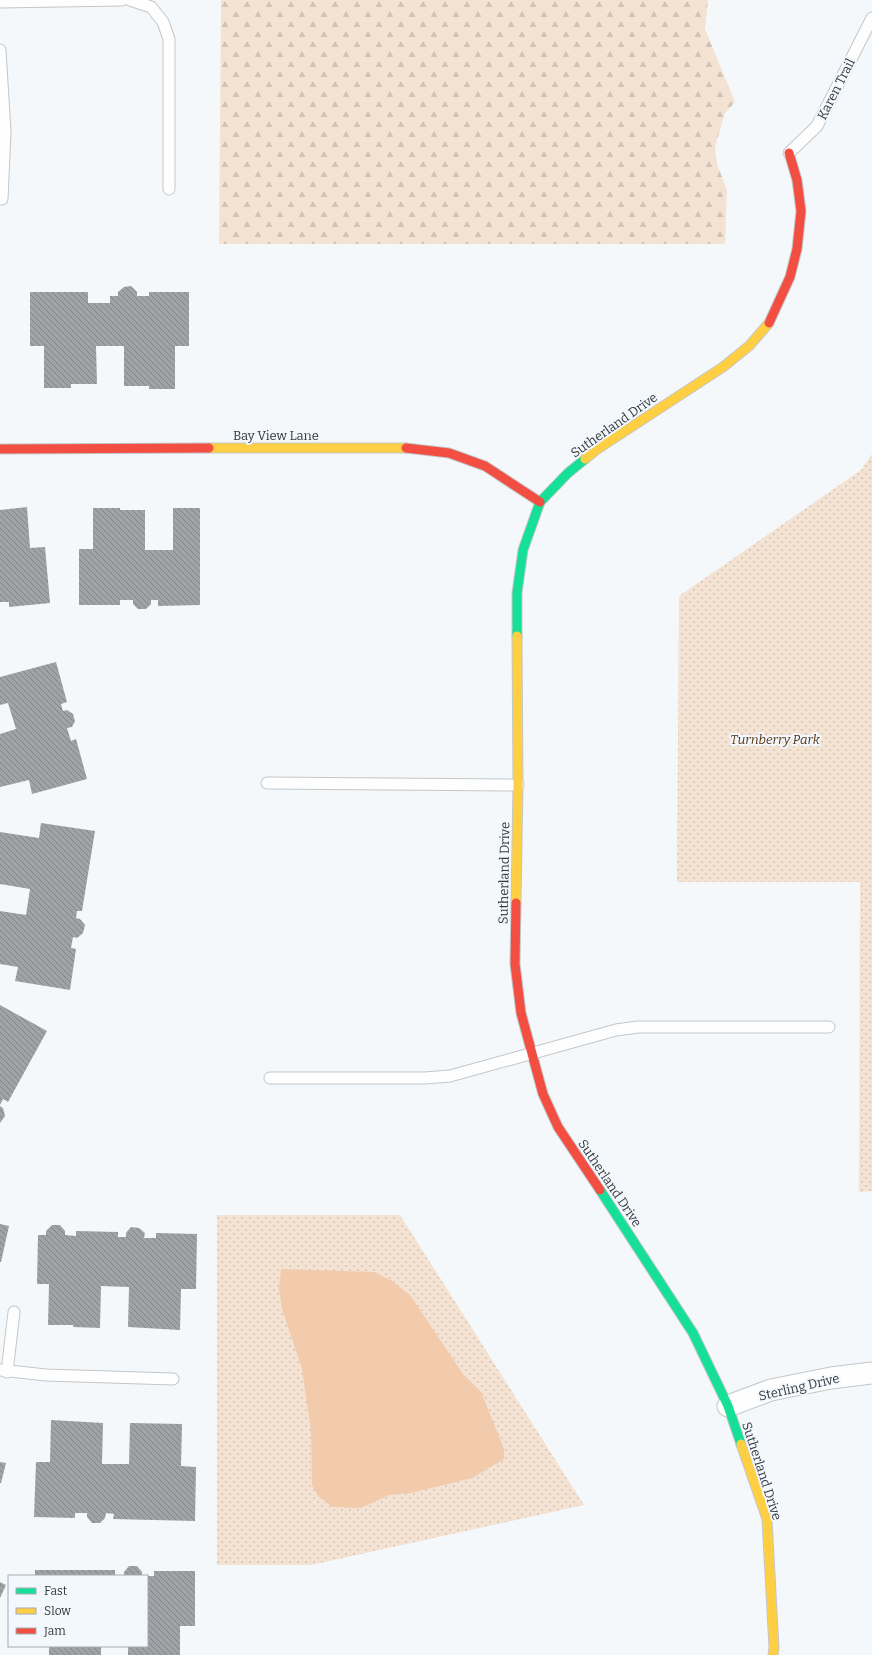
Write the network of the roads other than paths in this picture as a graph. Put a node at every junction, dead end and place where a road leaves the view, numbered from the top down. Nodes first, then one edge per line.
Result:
1 (122, 0) edge
2 (130, 0) edge
3 (0, 2) edge
4 (872, 18) edge
5 (0, 50) edge
6 (789, 153) joint
7 (169, 189) dead end
8 (2, 200) dead end
9 (0, 449) edge
10 (540, 502) junction
11 (267, 783) dead end
12 (518, 785) junction
13 (829, 1027) dead end
14 (531, 1053) junction
15 (270, 1078) dead end
16 (14, 1312) dead end
17 (3, 1371) edge
18 (872, 1373) edge
19 (173, 1379) dead end
20 (728, 1406) junction
21 (773, 1655) edge

1 - 3 lane
2 - 7 lane
4 - 6 lane, Karen Trail
5 - 8 lane
6 - 10 street, Sutherland Drive
9 - 10 street, Bay View Lane
10 - 12 street, Sutherland Drive
11 - 12 lane
12 - 14 street, Sutherland Drive
13 - 14 lane
14 - 15 lane
14 - 20 street, Sutherland Drive
16 - 17 lane
17 - 19 lane
18 - 20 street, Sterling Drive
20 - 21 street, Sutherland Drive

